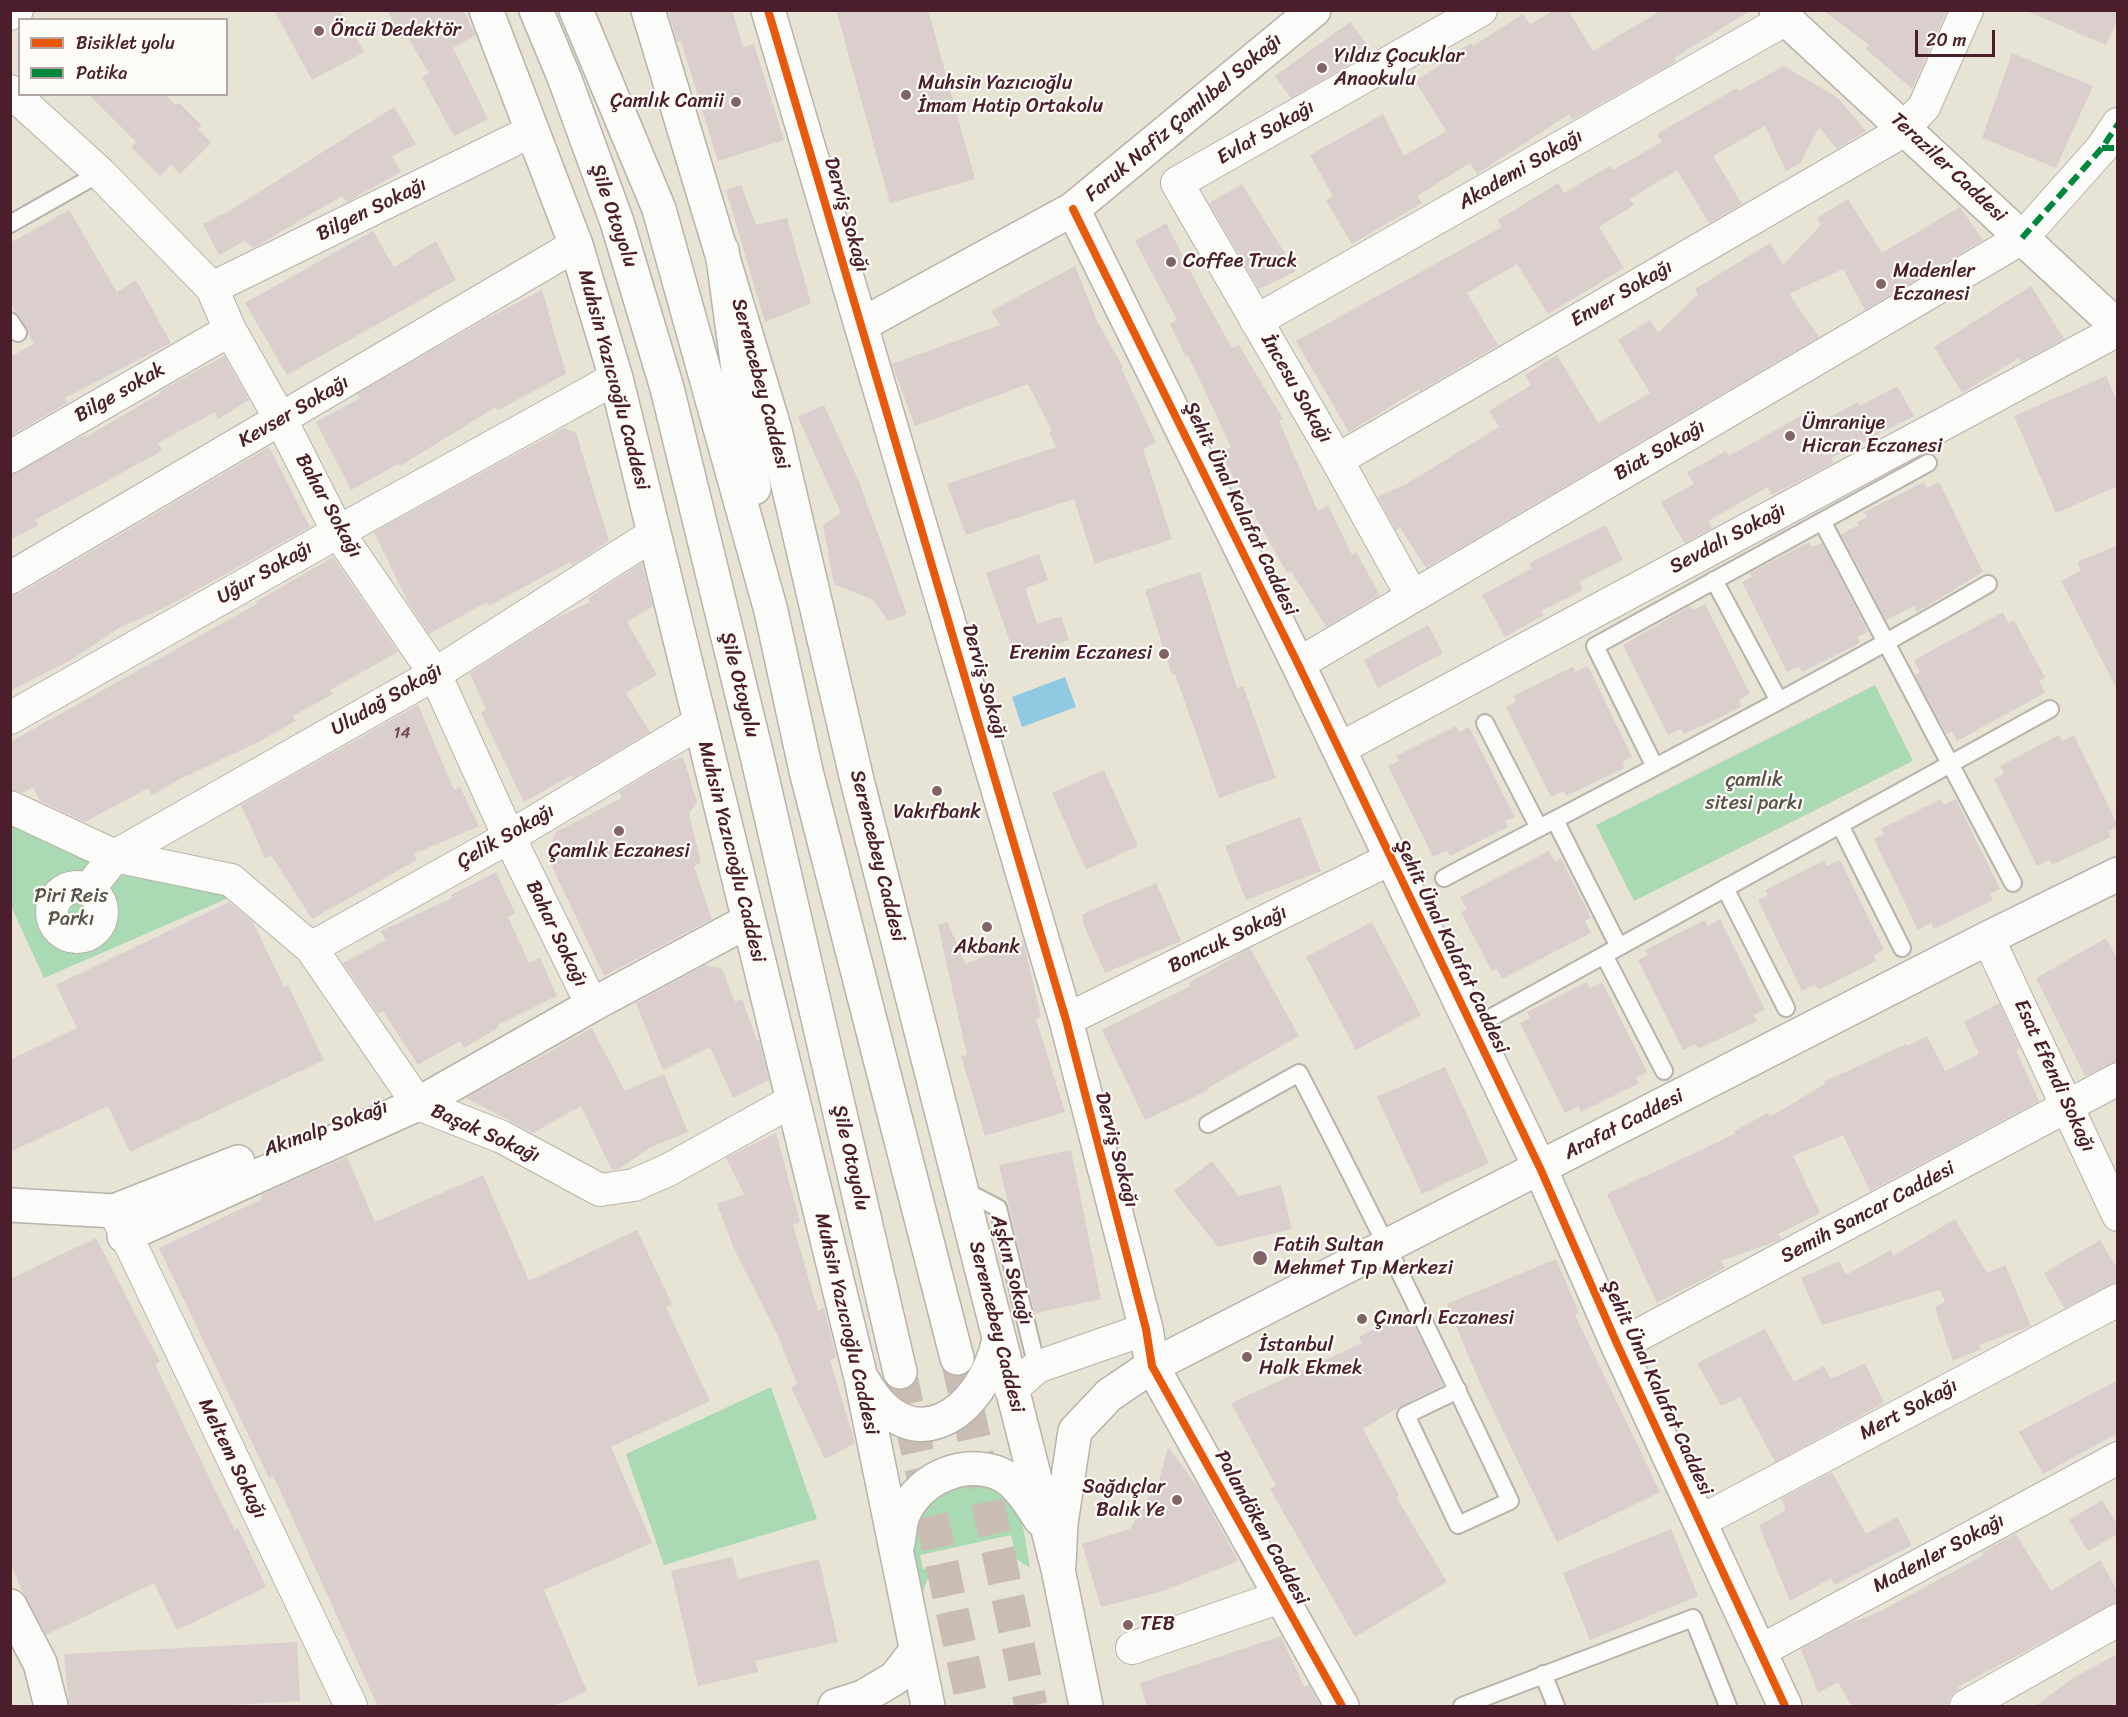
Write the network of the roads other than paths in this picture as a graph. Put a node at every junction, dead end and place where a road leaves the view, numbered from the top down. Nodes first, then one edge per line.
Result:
1 (17, 10) edge
2 (486, 10) edge
3 (536, 10) edge
4 (576, 10) edge
5 (648, 10) edge
6 (768, 10) edge
7 (1314, 10) edge
8 (1481, 10) edge
9 (1967, 10) edge
10 (10, 14) edge
11 (1781, 15) edge
12 (10, 91) edge
13 (1906, 128) junction
14 (532, 131) junction
15 (2112, 140) edge
16 (100, 173) junction
17 (1177, 183) joint
18 (1073, 209) junction
19 (10, 224) edge
20 (2022, 238) junction
21 (576, 245) junction
22 (722, 250) junction
23 (212, 288) junction
24 (1256, 321) junction
25 (861, 325) junction
26 (2118, 328) edge
27 (230, 330) junction
28 (616, 378) junction
29 (281, 420) junction
30 (10, 457) edge
31 (1337, 460) junction
32 (1928, 463) dead end
33 (1822, 521) junction
34 (338, 532) junction
35 (654, 534) junction
36 (10, 578) edge
37 (1714, 580) junction
38 (1988, 584) dead end
39 (1412, 596) junction
40 (771, 611) junction
41 (1887, 643) junction
42 (1298, 664) junction
43 (435, 674) junction
44 (1779, 702) junction
45 (2050, 709) dead end
46 (10, 718) edge
47 (699, 723) junction
48 (1485, 723) dead end
49 (1339, 749) junction
50 (1950, 764) junction
51 (1655, 767) junction
52 (10, 807) edge
53 (1555, 820) junction
54 (1840, 825) junction
55 (1539, 828) junction
56 (509, 837) junction
57 (114, 856) junction
58 (1390, 859) junction
59 (2118, 874) edge
60 (1444, 878) dead end
61 (2013, 883) dead end
62 (1725, 888) junction
63 (89, 890) dead end
64 (748, 921) junction
65 (1988, 938) junction
66 (311, 948) junction
67 (1902, 948) dead end
68 (1611, 951) junction
69 (592, 1005) junction
70 (1786, 1008) dead end
71 (1066, 1020) junction
72 (1472, 1028) junction
73 (1664, 1071) dead end
74 (2118, 1079) edge
75 (792, 1101) junction
76 (418, 1104) junction
77 (2069, 1107) junction
78 (1208, 1124) dead end
79 (1540, 1168) junction
80 (963, 1190) junction
81 (10, 1205) edge
82 (2118, 1215) edge
83 (119, 1223) junction
84 (1388, 1245) junction
85 (2118, 1300) edge
86 (1146, 1329) junction
87 (999, 1340) junction
88 (1618, 1346) junction
89 (957, 1358) tunnel mouth
90 (1152, 1366) junction
91 (1037, 1367) junction
92 (900, 1372) tunnel mouth
93 (861, 1378) junction
94 (1011, 1390) junction
95 (1458, 1390) junction
96 (2118, 1458) edge
97 (1701, 1521) junction
98 (1050, 1536) junction
99 (897, 1549) junction
100 (1058, 1569) junction
101 (1280, 1597) junction
102 (10, 1606) edge
103 (2118, 1620) edge
104 (1132, 1648) dead end
105 (1760, 1651) junction
106 (915, 1652) junction
107 (1543, 1674) junction
108 (51, 1707) edge
109 (351, 1707) edge
110 (835, 1707) edge
111 (928, 1707) edge
112 (1086, 1707) edge
113 (1341, 1707) edge
114 (1462, 1707) edge
115 (1557, 1707) edge
116 (1728, 1707) edge
117 (1785, 1707) edge
118 (1965, 1707) edge

1 - 10 street
2 - 14 main road, Muhsin Yazıcıoğlu Caddesi
3 - 92 main road, Şile Otoyolu
4 - 40 main road
5 - 22 main road, Serencebey Caddesi
6 - 25 main road, Derviş Sokağı
7 - 18 main road, Faruk Nafiz Çamlıbel Sokağı
8 - 17 street, Evlat Sokağı
9 - 13 street
11 - 13 main road, Teraziler Caddesi
11 - 24 street, Akademi Sokağı
12 - 16 street, Bahar Sokağı
13 - 20 main road, Teraziler Caddesi
13 - 31 street, Enver Sokağı
14 - 21 main road, Muhsin Yazıcıoğlu Caddesi
14 - 23 street, Bilgen Sokağı
15 - 20 street, Biat Sokağı
16 - 19 lane
16 - 23 street, Bahar Sokağı
17 - 24 street, İncesu Sokağı
18 - 25 main road, Faruk Nafiz Çamlıbel Sokağı
18 - 42 main road, Şehit Ünal Kalafat Caddesi
20 - 26 main road, Teraziler Caddesi
20 - 39 street, Biat Sokağı
21 - 28 main road, Muhsin Yazıcıoğlu Caddesi
21 - 29 street, Kevser Sokağı
22 - 40 main road
22 - 80 main road, Serencebey Caddesi
23 - 27 street, Bahar Sokağı
24 - 31 street, İncesu Sokağı
25 - 71 main road, Derviş Sokağı
26 - 49 street, Sevdalı Sokağı
27 - 29 street, Bahar Sokağı
27 - 30 street, Bilge sokak
28 - 34 street, Uğur Sokağı
28 - 35 main road, Muhsin Yazıcıoğlu Caddesi
29 - 34 street, Bahar Sokağı
29 - 36 street, Kevser Sokağı
31 - 39 street, İncesu Sokağı
32 - 33 lane
33 - 37 lane
33 - 41 lane
34 - 43 street, Bahar Sokağı
34 - 46 street, Uğur Sokağı
35 - 43 street, Uludağ Sokağı
35 - 47 main road, Muhsin Yazıcıoğlu Caddesi
37 - 44 lane
37 - 51 lane
38 - 41 lane
39 - 42 street, Biat Sokağı
40 - 89 main road
41 - 44 lane
41 - 50 lane
42 - 49 main road, Şehit Ünal Kalafat Caddesi
43 - 56 street, Bahar Sokağı
43 - 57 street, Uludağ Sokağı
44 - 51 lane
45 - 50 lane
47 - 56 street, Çelik Sokağı
47 - 64 main road, Muhsin Yazıcıoğlu Caddesi
48 - 55 lane
49 - 58 main road, Şehit Ünal Kalafat Caddesi
50 - 54 lane
50 - 61 lane
51 - 53 lane
52 - 57 street, Başak Sokağı
53 - 55 lane
53 - 68 lane
54 - 62 lane
54 - 67 lane
55 - 60 lane
56 - 66 street, Çelik Sokağı
56 - 69 street, Bahar Sokağı
57 - 63 street
57 - 66 street, Başak Sokağı
58 - 71 street, Boncuk Sokağı
58 - 72 main road, Şehit Ünal Kalafat Caddesi
59 - 65 main road, Arafat Caddesi
62 - 68 lane
62 - 70 lane
64 - 69 main road
64 - 75 main road, Muhsin Yazıcıoğlu Caddesi
65 - 77 street, Esat Efendi Sokağı
65 - 79 main road, Arafat Caddesi
66 - 76 street, Başak Sokağı
68 - 72 lane
68 - 73 lane
69 - 76 main road
71 - 86 main road, Derviş Sokağı
72 - 79 main road, Şehit Ünal Kalafat Caddesi
74 - 77 street, Semih Sancar Caddesi
75 - 76 street, Başak Sokağı
75 - 93 main road, Muhsin Yazıcıoğlu Caddesi
76 - 83 main road, Akınalp Sokağı
77 - 82 street, Esat Efendi Sokağı
77 - 88 street, Semih Sancar Caddesi
78 - 84 lane
79 - 84 main road, Arafat Caddesi
79 - 88 main road, Şehit Ünal Kalafat Caddesi
80 - 87 main road, Serencebey Caddesi
80 - 91 lane, Aşkın Sokağı
81 - 83 main road, Akınalp Sokağı
83 - 109 street, Meltem Sokağı
84 - 90 main road, Arafat Caddesi
84 - 95 lane
85 - 97 street, Mert Sokağı
86 - 90 main road, Derviş Sokağı
86 - 91 street
87 - 93 main road
87 - 94 main road, Serencebey Caddesi
88 - 97 main road, Şehit Ünal Kalafat Caddesi
90 - 100 main road, Arafat Caddesi
90 - 101 main road, Palandöken Caddesi
91 - 94 street
93 - 99 main road, Muhsin Yazıcıoğlu Caddesi
94 - 98 main road, Serencebey Caddesi
95 - 95 lane
96 - 105 street, Madenler Sokağı
97 - 105 main road, Şehit Ünal Kalafat Caddesi
98 - 99 main road
98 - 100 main road, Serencebey Caddesi
99 - 106 main road, Muhsin Yazıcıoğlu Caddesi
100 - 112 main road, Serencebey Caddesi
101 - 104 street
101 - 113 main road, Palandöken Caddesi
102 - 108 main road
103 - 118 street
105 - 117 main road, Şehit Ünal Kalafat Caddesi
106 - 110 main road
106 - 111 main road, Muhsin Yazıcıoğlu Caddesi
107 - 114 lane
107 - 115 lane
107 - 116 lane

